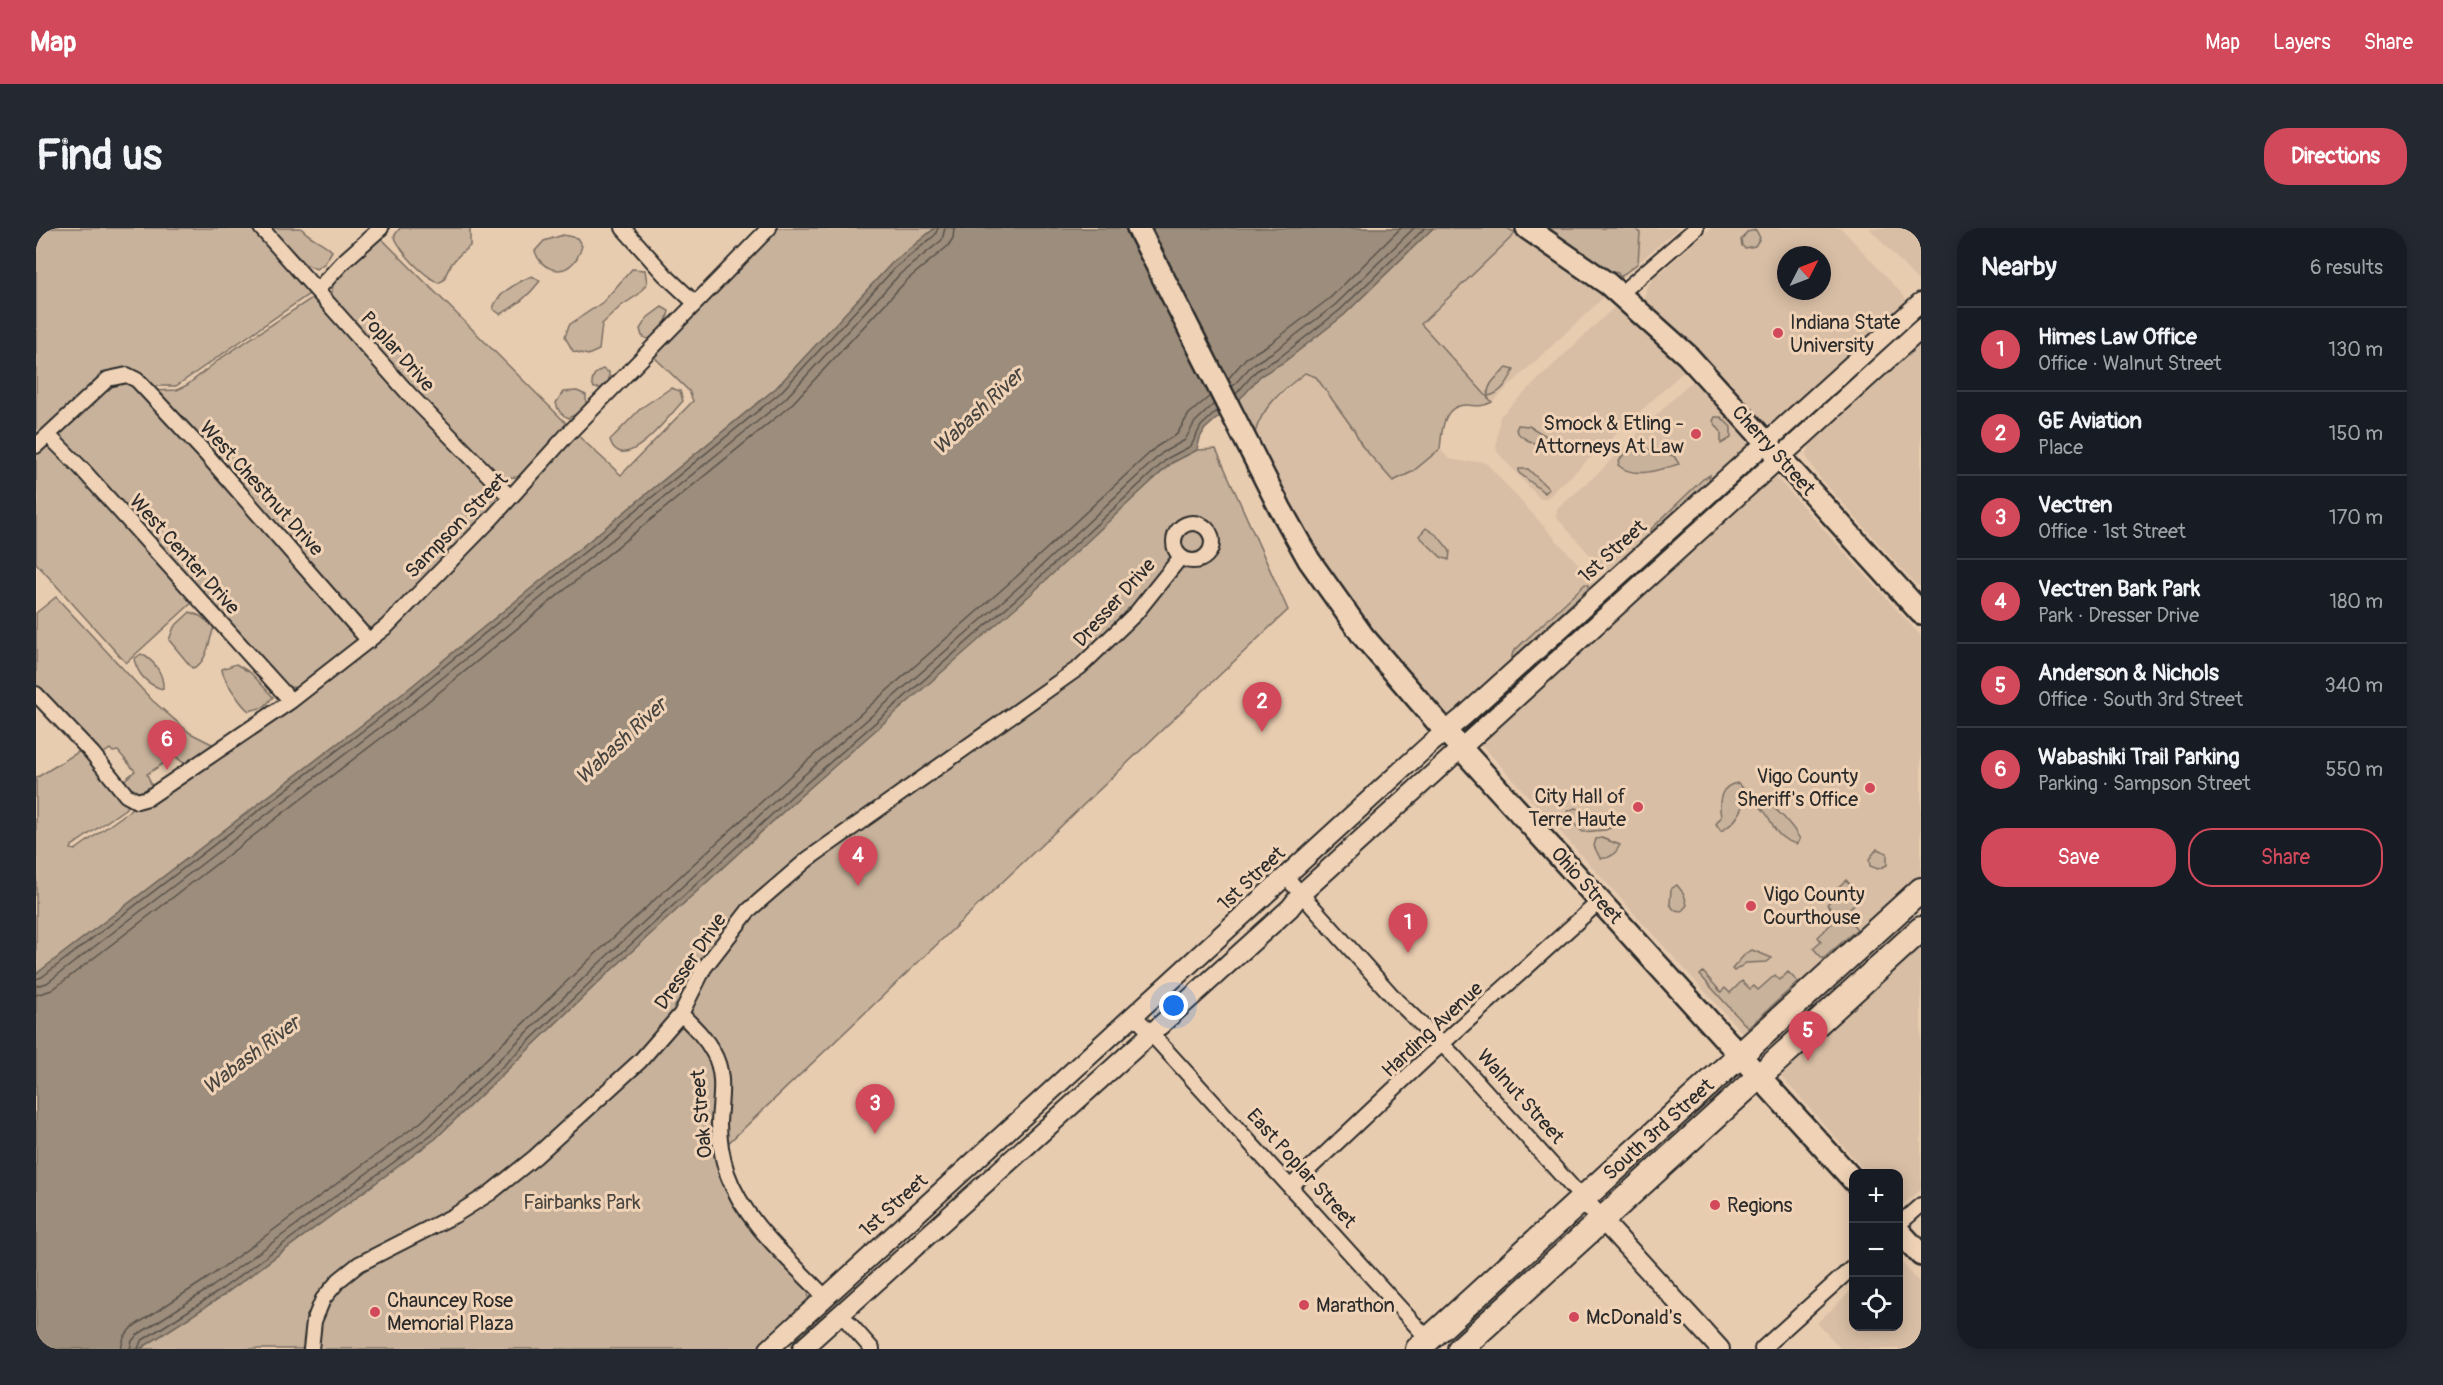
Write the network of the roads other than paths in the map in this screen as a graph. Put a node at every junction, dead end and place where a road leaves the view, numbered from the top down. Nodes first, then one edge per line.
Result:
1 (261, 228) edge
2 (381, 228) edge
3 (622, 228) edge
4 (769, 228) edge
5 (1138, 228) edge
6 (1527, 228) edge
7 (1696, 228) edge
8 (318, 290) junction
9 (1620, 294) junction
10 (1921, 302) edge
11 (695, 303) junction
12 (1921, 329) edge
13 (48, 435) junction
14 (1766, 442) junction
15 (36, 446) edge
16 (1781, 458) junction
17 (510, 497) junction
18 (1180, 558) dead end
19 (1920, 611) edge
20 (369, 641) junction
21 (36, 694) edge
22 (291, 701) junction
23 (1446, 731) junction
24 (1461, 748) junction
25 (1286, 877) junction
26 (1921, 890) edge
27 (1301, 894) junction
28 (1600, 900) junction
29 (1899, 909) junction
30 (1920, 931) edge
31 (681, 1014) junction
32 (1135, 1016) junction
33 (1150, 1034) junction
34 (1442, 1045) junction
35 (1740, 1055) junction
36 (1759, 1077) junction
37 (1849, 1175) edge
38 (1290, 1187) junction
39 (1582, 1198) junction
40 (1921, 1205) edge
41 (1602, 1220) junction
42 (1901, 1223) edge
43 (1903, 1235) edge
44 (1921, 1255) edge
45 (1849, 1271) edge
46 (825, 1297) junction
47 (841, 1314) junction
48 (1428, 1346) edge
49 (312, 1349) edge
50 (769, 1349) edge
51 (802, 1349) edge
52 (872, 1349) edge
53 (1460, 1349) edge
54 (1720, 1349) edge
55 (1762, 1349) edge

1 - 8 street, Poplar Drive
2 - 8 street
3 - 11 street
4 - 11 street, Sampson Street
5 - 23 main road, Ohio Street
6 - 9 main road, Cherry Street
7 - 9 street
8 - 17 street, Poplar Drive
9 - 14 main road, Cherry Street
10 - 14 main road, 1st Street
11 - 17 street, Sampson Street
12 - 16 main road
13 - 15 street
13 - 20 street, West Chestnut Drive
13 - 22 street, West Center Drive
14 - 16 main road, Cherry Street
14 - 23 main road, 1st Street
16 - 19 main road, Cherry Street
16 - 24 main road
17 - 20 street, Sampson Street
18 - 31 street, Dresser Drive
20 - 22 street, Sampson Street
21 - 22 street, Sampson Street
23 - 24 main road, Ohio Street
23 - 25 main road, 1st Street
24 - 27 main road
24 - 28 main road, Ohio Street
25 - 27 street, Walnut Street
25 - 32 main road, 1st Street
26 - 29 highway, South 3rd Street
27 - 33 main road
27 - 34 street, Walnut Street
28 - 34 street, Harding Avenue
28 - 35 main road, Ohio Street
29 - 30 main road
29 - 35 highway, South 3rd Street
30 - 36 highway, South 3rd Street
31 - 46 street, Oak Street
31 - 49 street, Dresser Drive
32 - 33 street, East Poplar Street
32 - 46 main road, 1st Street
33 - 38 street, East Poplar Street
33 - 47 main road
34 - 38 street, Harding Avenue
34 - 39 street, Walnut Street
35 - 36 main road, Ohio Street
35 - 39 highway, South 3rd Street
36 - 37 main road, Ohio Street
36 - 41 highway, South 3rd Street
38 - 48 street, East Poplar Street
39 - 41 main road, Walnut Street
39 - 48 highway, South 3rd Street
40 - 42 street
41 - 53 highway, South 3rd Street
41 - 54 main road, Walnut Street
43 - 44 main road
45 - 55 street
46 - 50 main road, 1st Street
47 - 51 main road
47 - 52 street

